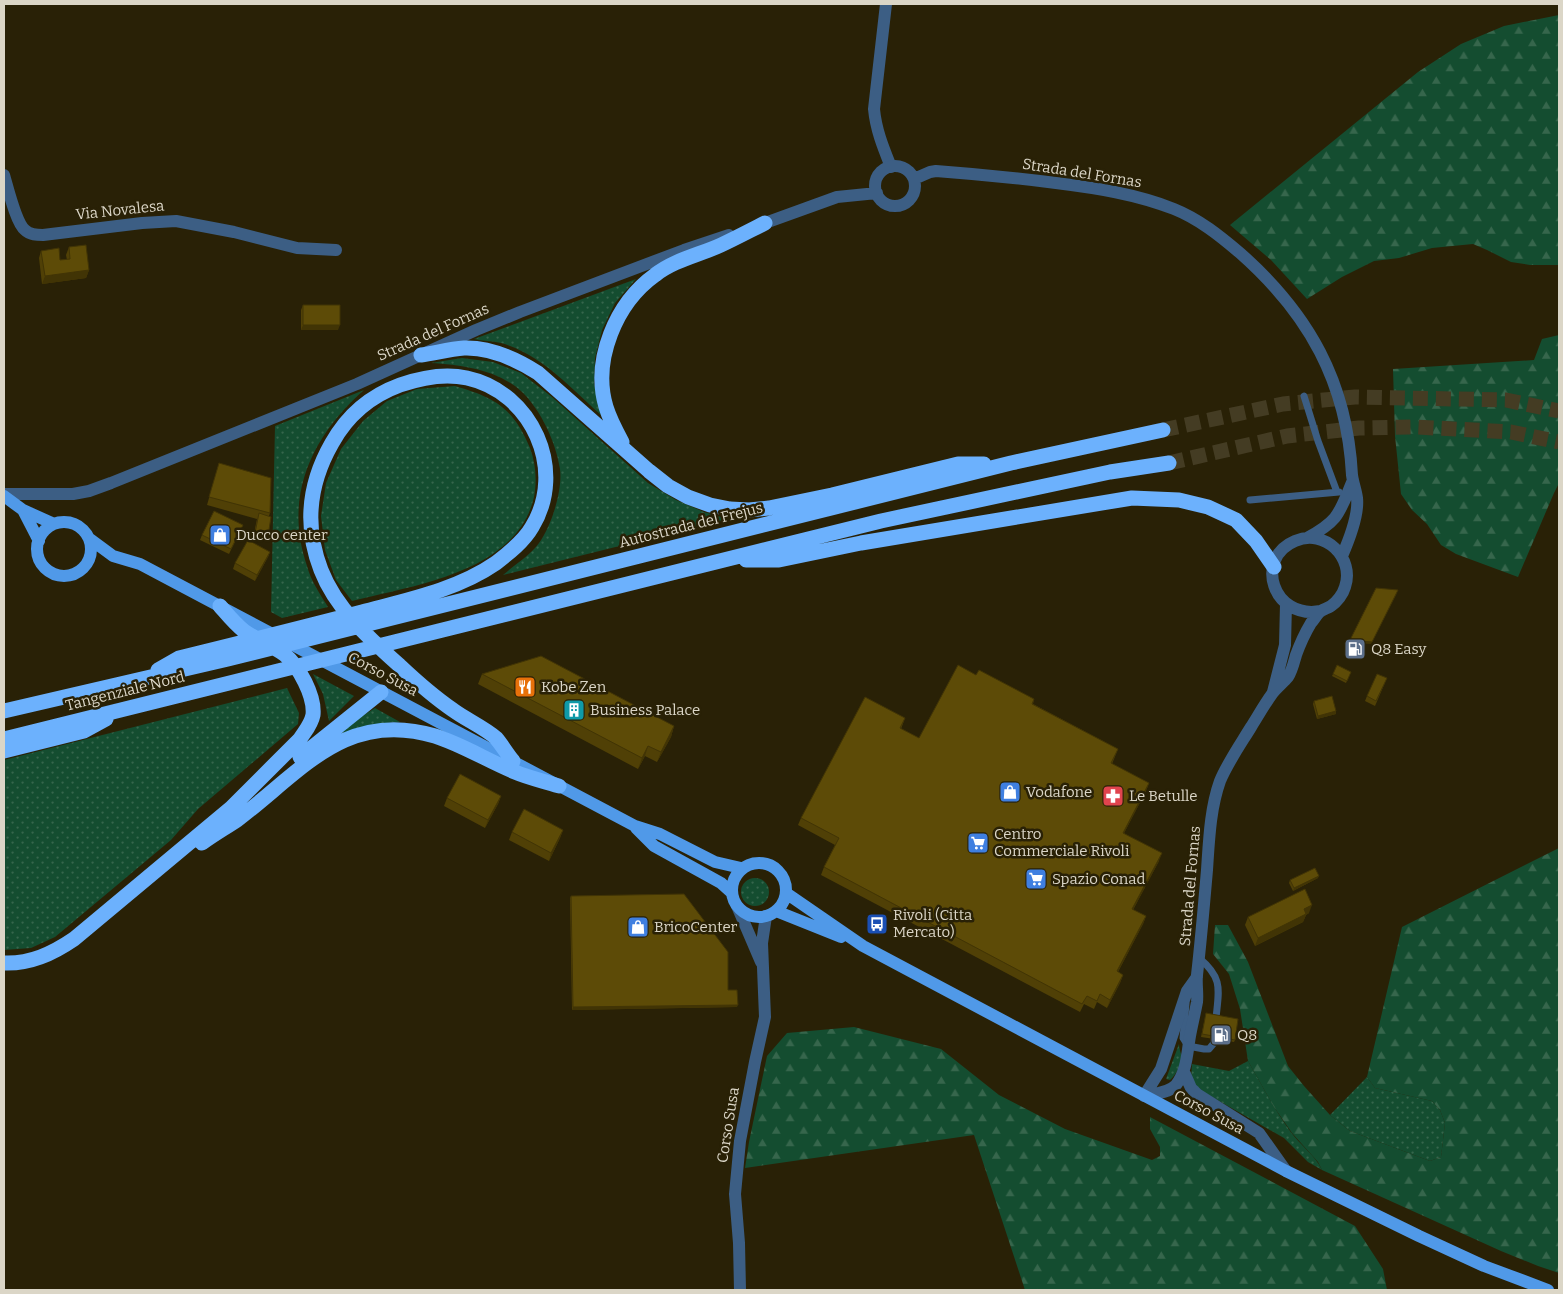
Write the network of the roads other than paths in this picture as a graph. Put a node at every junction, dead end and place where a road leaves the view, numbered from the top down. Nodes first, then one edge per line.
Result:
1 (886, 4) edge
2 (891, 166) junction
3 (4, 175) edge
4 (914, 179) junction
5 (877, 194) junction
6 (765, 223) junction
7 (336, 250) dead end
8 (422, 355) junction
9 (1304, 396) dead end
10 (1164, 430) tunnel mouth
11 (628, 452) junction
12 (1169, 462) tunnel mouth
13 (1011, 463) junction
14 (1353, 480) junction
15 (1342, 492) junction
16 (4, 495) edge
17 (1250, 500) dead end
18 (24, 510) junction
19 (54, 524) junction
20 (1307, 538) junction
21 (90, 539) junction
22 (39, 541) junction
23 (113, 556) junction
24 (1342, 556) junction
25 (722, 560) junction
26 (86, 564) junction
27 (1274, 566) junction
28 (1286, 604) junction
29 (220, 606) junction
30 (1321, 610) junction
31 (228, 659) joint
32 (146, 677) junction
33 (381, 692) junction
34 (1273, 692) junction
35 (122, 710) junction
36 (4, 711) edge
37 (4, 739) edge
38 (4, 752) edge
39 (513, 762) junction
40 (558, 786) junction
41 (231, 808) junction
42 (635, 826) junction
43 (742, 868) junction
44 (144, 881) junction
45 (731, 892) junction
46 (786, 893) junction
47 (737, 906) junction
48 (771, 913) junction
49 (863, 946) junction
50 (1199, 958) junction
51 (4, 963) edge
52 (762, 965) junction
53 (1197, 977) junction
54 (1186, 996) junction
55 (1216, 1018) edge
56 (1214, 1039) edge
57 (1188, 1046) junction
58 (1184, 1072) junction
59 (1144, 1096) junction
60 (1286, 1171) junction
61 (740, 1290) edge
62 (1548, 1290) edge

1 - 2 street
2 - 4 street
2 - 5 street
3 - 7 street, Via Novalesa
4 - 5 street
4 - 14 street, Strada del Fornas
5 - 6 street, Strada del Fornas
6 - 8 street, Strada del Fornas
6 - 11 highway
8 - 11 highway
8 - 16 street, Strada del Fornas
9 - 15 lane
10 - 13 highway, Autostrada del Frejus
11 - 13 highway
12 - 25 highway
13 - 31 highway, Autostrada del Frejus
14 - 15 street
14 - 24 street, Strada del Fornas
15 - 17 lane
15 - 20 street
16 - 18 main road
18 - 19 main road
18 - 22 main road
19 - 21 main road
19 - 22 main road
20 - 24 street
20 - 27 street
21 - 23 main road, Corso Susa
21 - 26 main road
22 - 26 main road
23 - 26 main road
23 - 29 main road, Corso Susa
24 - 30 street
25 - 27 highway
25 - 35 highway, Tangenziale Nord
27 - 28 street
28 - 30 street
28 - 34 street, Strada del Fornas
29 - 33 main road, Corso Susa
29 - 41 highway
30 - 34 street, Strada del Fornas
31 - 32 highway, Tangenziale Nord
32 - 36 highway, Tangenziale Nord
32 - 39 highway
33 - 39 main road, Corso Susa
33 - 41 highway
34 - 50 street, Strada del Fornas
35 - 37 highway, Tangenziale Nord
35 - 38 highway
39 - 40 main road, Corso Susa
40 - 42 main road, Corso Susa
40 - 44 highway
41 - 44 highway
42 - 43 main road, Corso Susa
42 - 45 main road, Corso Susa
43 - 45 main road
43 - 46 main road
44 - 51 highway
45 - 47 main road
46 - 48 main road
46 - 49 main road, Corso Susa
47 - 48 main road
47 - 52 street, Corso Susa
48 - 49 main road, Corso Susa
48 - 52 street, Corso Susa
49 - 59 main road, Corso Susa
50 - 53 street, Strada del Fornas
50 - 55 lane
52 - 61 street, Corso Susa
53 - 54 street, Strada del Fornas
53 - 57 street, Strada del Fornas
54 - 57 lane
54 - 59 street, Strada del Fornas
56 - 57 lane
57 - 58 street, Strada del Fornas
58 - 59 street
58 - 60 street
59 - 60 main road, Corso Susa
60 - 62 main road, Corso Susa

